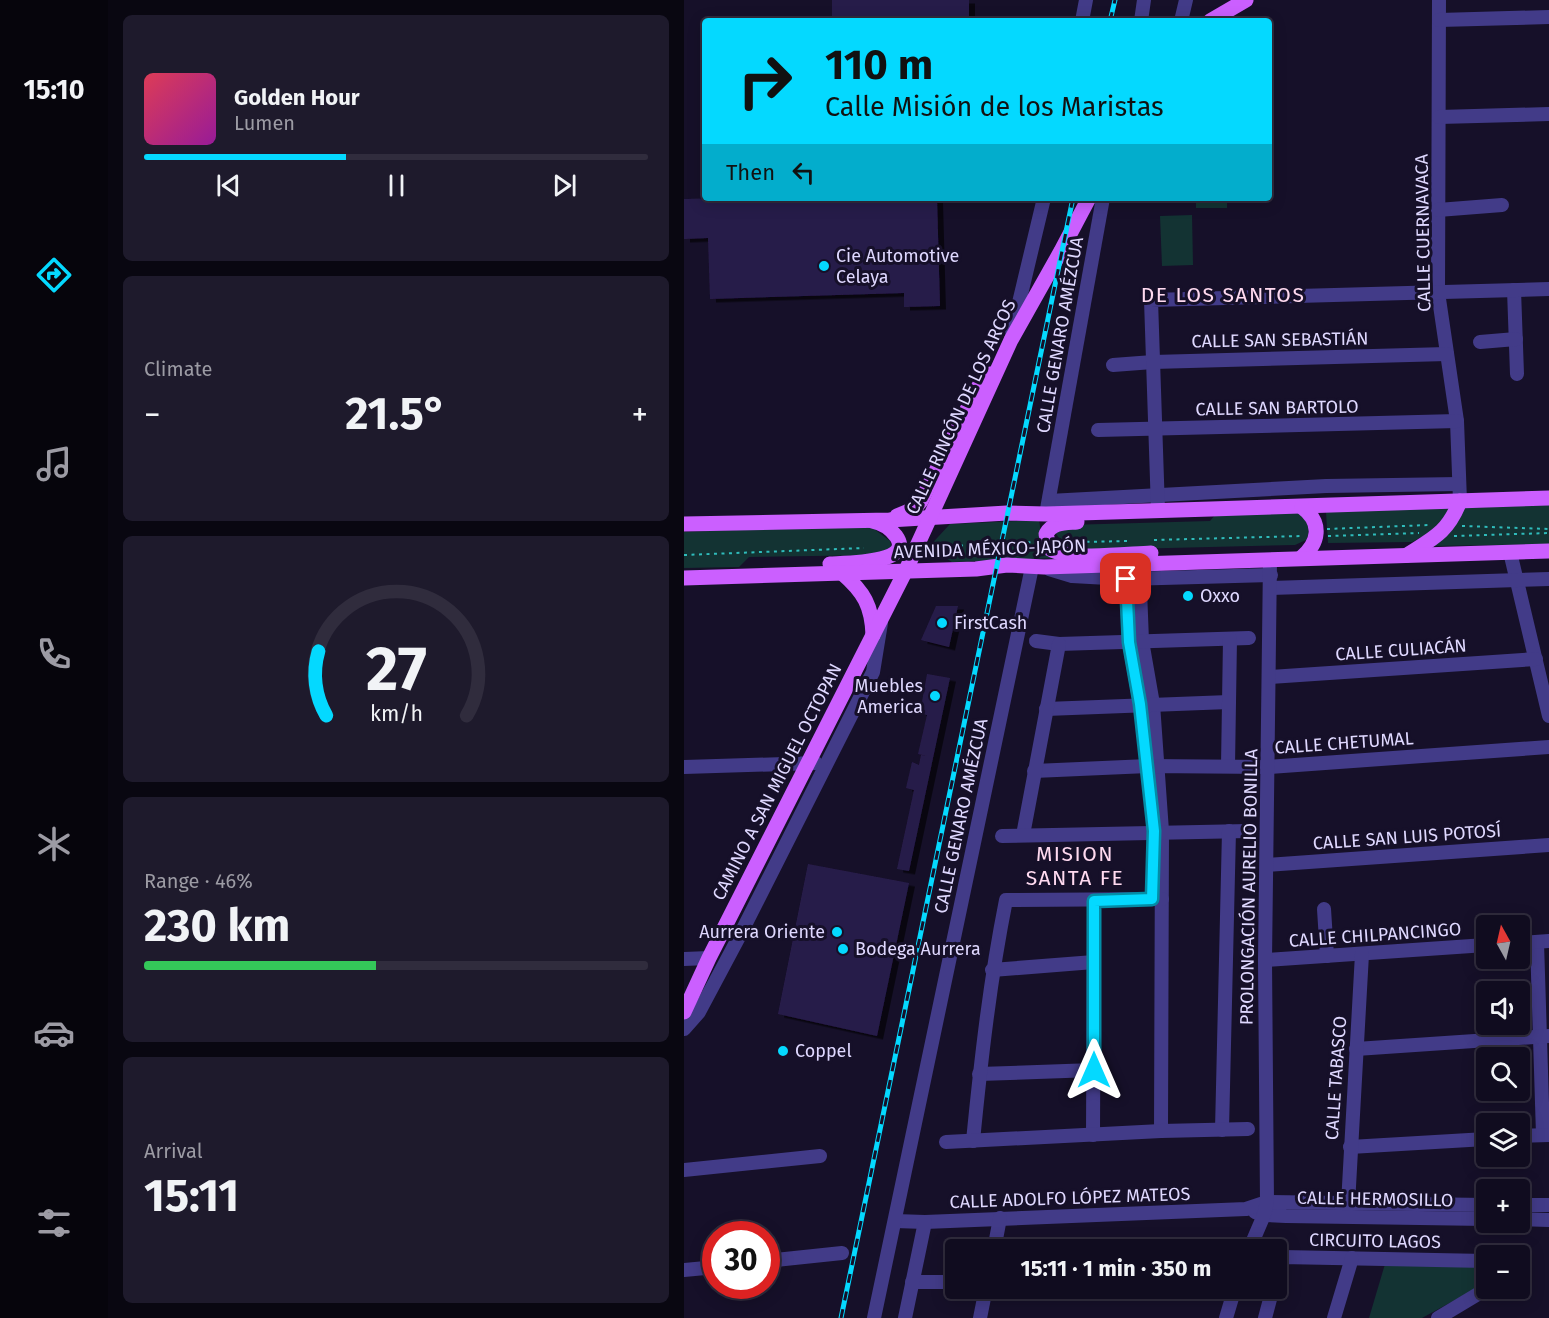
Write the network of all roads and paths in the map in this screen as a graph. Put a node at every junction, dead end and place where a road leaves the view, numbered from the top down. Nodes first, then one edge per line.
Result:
1 (1086, 0) edge
2 (1144, 0) edge
3 (1186, 0) edge
4 (1246, 0) edge
5 (1439, 0) edge
6 (1549, 17) edge
7 (1083, 18) edge
8 (1141, 18) edge
9 (1182, 18) edge
10 (1215, 18) edge
11 (1439, 20) junction
12 (1549, 114) edge
13 (1439, 117) junction
14 (1043, 201) edge
15 (1087, 201) edge
16 (1102, 201) edge
17 (1502, 205) dead end
18 (1438, 210) junction
19 (1549, 289) edge
20 (1514, 290) junction
21 (1438, 292) junction
22 (1516, 339) junction
23 (1011, 340) junction
24 (1480, 342) dead end
25 (1447, 354) junction
26 (1153, 362) junction
27 (1113, 365) dead end
28 (998, 369) junction
29 (1517, 374) dead end
30 (1457, 422) junction
31 (1154, 428) junction
32 (1098, 430) dead end
33 (1459, 484) junction
34 (1157, 494) junction
35 (1549, 498) edge
36 (1460, 501) junction
37 (1302, 507) junction
38 (1048, 508) junction
39 (1211, 509) junction
40 (1158, 510) junction
41 (929, 518) junction
42 (864, 520) junction
43 (889, 520) junction
44 (684, 524) edge
45 (1549, 551) edge
46 (1510, 552) junction
47 (1407, 555) junction
48 (1301, 558) junction
49 (1210, 561) junction
50 (1038, 567) junction
51 (906, 570) junction
52 (1132, 571) junction
53 (842, 573) junction
54 (1271, 574) junction
55 (744, 576) junction
56 (684, 578) edge
57 (1549, 579) edge
58 (1517, 580) junction
59 (881, 621) junction
60 (873, 637) junction
61 (1249, 638) dead end
62 (1230, 639) junction
63 (1036, 641) dead end
64 (1135, 642) junction
65 (1059, 644) junction
66 (1536, 659) junction
67 (1270, 677) junction
68 (1229, 702) junction
69 (1147, 704) junction
70 (1046, 709) junction
71 (1549, 716) edge
72 (1549, 747) edge
73 (827, 762) junction
74 (809, 763) junction
75 (1153, 766) junction
76 (1228, 766) junction
77 (684, 767) edge
78 (1268, 767) junction
79 (1034, 771) junction
80 (1158, 831) junction
81 (1229, 831) junction
82 (1248, 831) dead end
83 (1023, 835) junction
84 (1002, 836) dead end
85 (1549, 844) edge
86 (1267, 866) junction
87 (1157, 899) junction
88 (1094, 901) junction
89 (1324, 909) dead end
90 (726, 926) junction
91 (740, 935) junction
92 (1543, 941) edge
93 (1476, 946) edge
94 (1362, 954) junction
95 (1327, 956) junction
96 (709, 958) junction
97 (684, 959) edge
98 (1265, 960) junction
99 (1094, 962) junction
100 (992, 970) junction
101 (684, 1012) edge
102 (684, 1029) edge
103 (1544, 1036) edge
104 (1356, 1049) junction
105 (1094, 1070) junction
106 (979, 1074) junction
107 (1248, 1129) dead end
108 (1222, 1130) junction
109 (1161, 1131) junction
110 (1093, 1135) junction
111 (1546, 1135) edge
112 (1530, 1136) edge
113 (1476, 1139) edge
114 (974, 1141) junction
115 (946, 1142) dead end
116 (1350, 1147) junction
117 (820, 1156) dead end
118 (684, 1170) edge
119 (1348, 1204) junction
120 (1476, 1205) edge
121 (1530, 1205) edge
122 (1549, 1206) edge
123 (1265, 1208) junction
124 (1000, 1218) junction
125 (1476, 1219) edge
126 (1530, 1219) edge
127 (1549, 1220) edge
128 (895, 1221) junction
129 (925, 1222) junction
130 (996, 1239) edge
131 (1253, 1239) edge
132 (842, 1253) dead end
133 (1287, 1257) edge
134 (1352, 1258) junction
135 (780, 1260) edge
136 (1476, 1261) edge
137 (702, 1268) edge
138 (684, 1270) edge
139 (912, 1282) junction
140 (945, 1282) edge
141 (1476, 1295) edge
142 (984, 1299) edge
143 (1232, 1299) edge
144 (1270, 1299) edge
145 (874, 1318) edge
146 (905, 1318) edge
147 (980, 1318) edge
148 (1226, 1318) edge
149 (1265, 1318) edge
150 (1334, 1318) edge
151 (1438, 1318) edge

1 - 7 street
2 - 8 street
3 - 9 street
4 - 10 main road
5 - 11 street, CALLE CUERNAVACA
6 - 11 street
11 - 13 street, CALLE CUERNAVACA
12 - 13 street
13 - 18 street, CALLE CUERNAVACA
14 - 23 street
15 - 23 main road, CALLE RINCÓN DE LOS ARCOS
16 - 38 street, CALLE GENARO AMÉZCUA
17 - 18 street
18 - 21 street, CALLE CUERNAVACA
19 - 20 street
20 - 21 street
20 - 22 street
21 - 25 street, CALLE CUERNAVACA
21 - 26 street
22 - 24 street
22 - 29 street
23 - 28 main road, CALLE RINCÓN DE LOS ARCOS
25 - 26 street, CALLE SAN SEBASTIÁN
25 - 30 street, CALLE CUERNAVACA
26 - 27 street, CALLE SAN SEBASTIÁN
26 - 31 street
28 - 41 main road, CALLE RINCÓN DE LOS ARCOS
28 - 43 main road
30 - 31 street, CALLE SAN BARTOLO
30 - 33 street, CALLE CUERNAVACA
31 - 32 street, CALLE SAN BARTOLO
31 - 34 street
33 - 34 street
33 - 36 street, CALLE CUERNAVACA
34 - 38 street
34 - 40 street
35 - 36 main road, AVENIDA MÉXICO-JAPÓN
36 - 37 main road, AVENIDA MÉXICO-JAPÓN
36 - 47 main road
37 - 39 main road, AVENIDA MÉXICO-JAPÓN
37 - 48 main road
38 - 40 main road, AVENIDA MÉXICO-JAPÓN
38 - 41 main road, AVENIDA MÉXICO-JAPÓN
39 - 40 main road, AVENIDA MÉXICO-JAPÓN
39 - 49 main road
41 - 43 main road, AVENIDA MÉXICO-JAPÓN
41 - 51 main road, CALLE RINCÓN DE LOS ARCOS
42 - 43 main road, AVENIDA MÉXICO-JAPÓN
42 - 44 main road, AVENIDA MÉXICO-JAPÓN
42 - 55 main road
45 - 46 main road, AVENIDA MÉXICO-JAPÓN
46 - 47 main road, AVENIDA MÉXICO-JAPÓN
46 - 58 street
47 - 48 main road, AVENIDA MÉXICO-JAPÓN
48 - 54 main road, AVENIDA MÉXICO-JAPÓN
49 - 52 main road, AVENIDA MÉXICO-JAPÓN
49 - 54 main road, AVENIDA MÉXICO-JAPÓN
50 - 51 main road, AVENIDA MÉXICO-JAPÓN
50 - 52 main road, AVENIDA MÉXICO-JAPÓN
50 - 128 street, CALLE GENARO AMÉZCUA
51 - 53 main road, AVENIDA MÉXICO-JAPÓN
51 - 59 main road, CAMINO A SAN MIGUEL OCTOPAN
52 - 54 street
52 - 64 street
53 - 55 main road, AVENIDA MÉXICO-JAPÓN
53 - 60 main road
54 - 58 street
54 - 67 street, PROLONGACIÓN AURELIO BONILLA
55 - 56 main road, AVENIDA MÉXICO-JAPÓN
57 - 58 street
58 - 66 street
59 - 60 main road, CAMINO A SAN MIGUEL OCTOPAN
59 - 73 street
60 - 74 main road, CAMINO A SAN MIGUEL OCTOPAN
61 - 62 street
62 - 64 street
62 - 68 street
63 - 65 street
64 - 65 street
64 - 69 street
65 - 70 street
66 - 67 street, CALLE CULIACÁN
66 - 71 street
67 - 78 street, PROLONGACIÓN AURELIO BONILLA
68 - 69 street
68 - 76 street
69 - 70 street
69 - 75 street
70 - 79 street
72 - 78 street, CALLE CHETUMAL
73 - 74 street
73 - 91 street
74 - 77 street
74 - 90 main road, CAMINO A SAN MIGUEL OCTOPAN
75 - 76 street, CALLE CHETUMAL
75 - 79 street, CALLE CHETUMAL
75 - 80 street
76 - 78 street, CALLE CHETUMAL
78 - 86 street, PROLONGACIÓN AURELIO BONILLA
79 - 83 street
80 - 81 street
80 - 83 street
80 - 87 street
81 - 82 street
81 - 108 street
83 - 84 street
85 - 86 street, CALLE SAN LUIS POTOSÍ
86 - 98 street, PROLONGACIÓN AURELIO BONILLA
87 - 88 street
87 - 109 street
88 - 99 street
88 - 100 street
89 - 95 street
90 - 91 street
90 - 96 main road, CAMINO A SAN MIGUEL OCTOPAN
91 - 102 street
92 - 103 street
93 - 94 street, CALLE CHILPANCINGO
94 - 95 street, CALLE CHILPANCINGO
94 - 104 street, CALLE TABASCO
95 - 98 street, CALLE CHILPANCINGO
96 - 97 street
96 - 101 main road, CAMINO A SAN MIGUEL OCTOPAN
98 - 123 street, PROLONGACIÓN AURELIO BONILLA
99 - 100 street
99 - 105 street
100 - 106 street
103 - 104 street
103 - 111 street
104 - 116 street, CALLE TABASCO
105 - 106 street
105 - 110 street
106 - 114 street
107 - 108 street
108 - 109 street
109 - 110 street
110 - 114 street
111 - 112 street
113 - 116 street
114 - 115 street
116 - 119 street, CALLE TABASCO
117 - 118 street
119 - 120 street, CALLE HERMOSILLO
119 - 123 street, CALLE HERMOSILLO
121 - 122 street
123 - 124 street, CALLE ADOLFO LÓPEZ MATEOS
123 - 125 street, CALLE HERMOSILLO
123 - 131 street
124 - 129 street, CALLE ADOLFO LÓPEZ MATEOS
124 - 130 street
126 - 127 street
128 - 129 street, CALLE ADOLFO LÓPEZ MATEOS
128 - 145 street, CALLE GENARO AMÉZCUA
129 - 139 street
132 - 135 street
133 - 134 street, CIRCUITO LAGOS
134 - 136 street, CIRCUITO LAGOS
134 - 150 street
137 - 138 street
139 - 140 street
139 - 146 street
141 - 151 street
142 - 147 street
143 - 148 street
144 - 149 street

